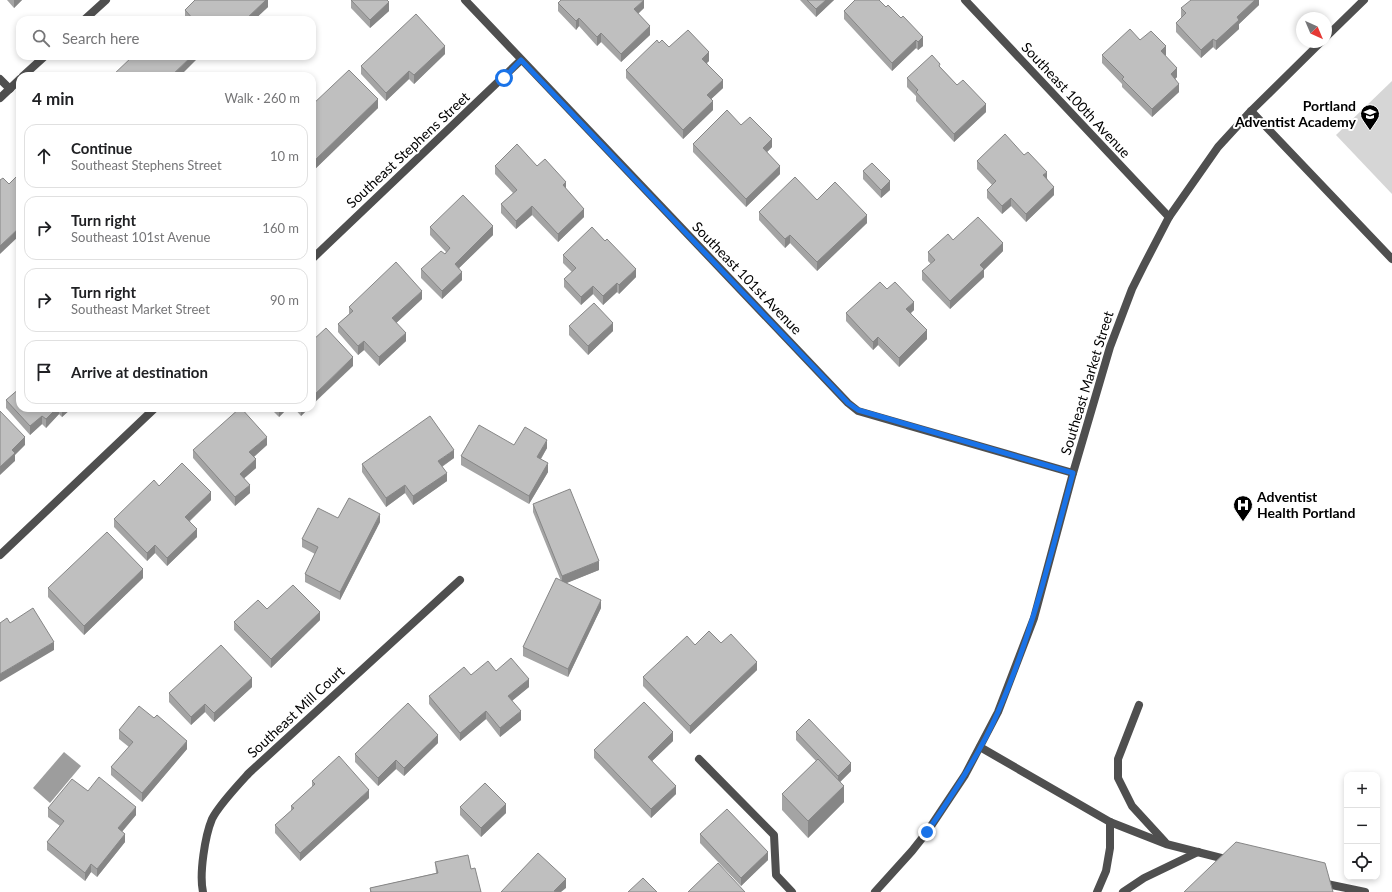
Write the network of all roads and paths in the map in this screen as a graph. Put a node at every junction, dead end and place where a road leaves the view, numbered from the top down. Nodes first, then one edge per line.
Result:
1 (106, 0) edge
2 (465, 0) edge
3 (965, 0) edge
4 (1364, 0) edge
5 (88, 16) edge
6 (1332, 31) edge
7 (1315, 48) edge
8 (41, 60) edge
9 (521, 60) junction
10 (27, 72) edge
11 (0, 78) edge
12 (16, 83) edge
13 (10, 89) junction
14 (0, 98) edge
15 (1251, 111) junction
16 (1169, 218) junction
17 (316, 255) edge
18 (1392, 259) edge
19 (151, 412) edge
20 (1073, 473) junction
21 (0, 555) edge
22 (460, 580) dead end
23 (1139, 705) dead end
24 (980, 747) junction
25 (699, 759) dead end
26 (1110, 822) junction
27 (1166, 844) junction
28 (1198, 852) junction
29 (1234, 861) edge
30 (1313, 881) edge
31 (204, 892) edge
32 (792, 892) edge
33 (875, 892) edge
34 (1097, 892) edge
35 (1123, 892) edge
36 (1364, 892) edge

1 - 5 street
2 - 9 street, Southeast 101st Avenue
3 - 16 street, Southeast 100th Avenue
4 - 6 street
7 - 15 street, Southeast Market Street
8 - 10 street
9 - 17 street, Southeast Stephens Street
9 - 20 street, Southeast 101st Avenue
11 - 13 street
12 - 13 street
13 - 14 street
15 - 16 street, Southeast Market Street
15 - 18 street
16 - 20 street, Southeast Market Street
19 - 21 street
20 - 24 street, Southeast Market Street
22 - 31 street, Southeast Mill Court
23 - 27 street
24 - 26 street
24 - 33 street, Southeast Market Street
25 - 32 street
26 - 27 street
26 - 34 street
27 - 28 street
28 - 29 street
28 - 35 street
30 - 36 street

